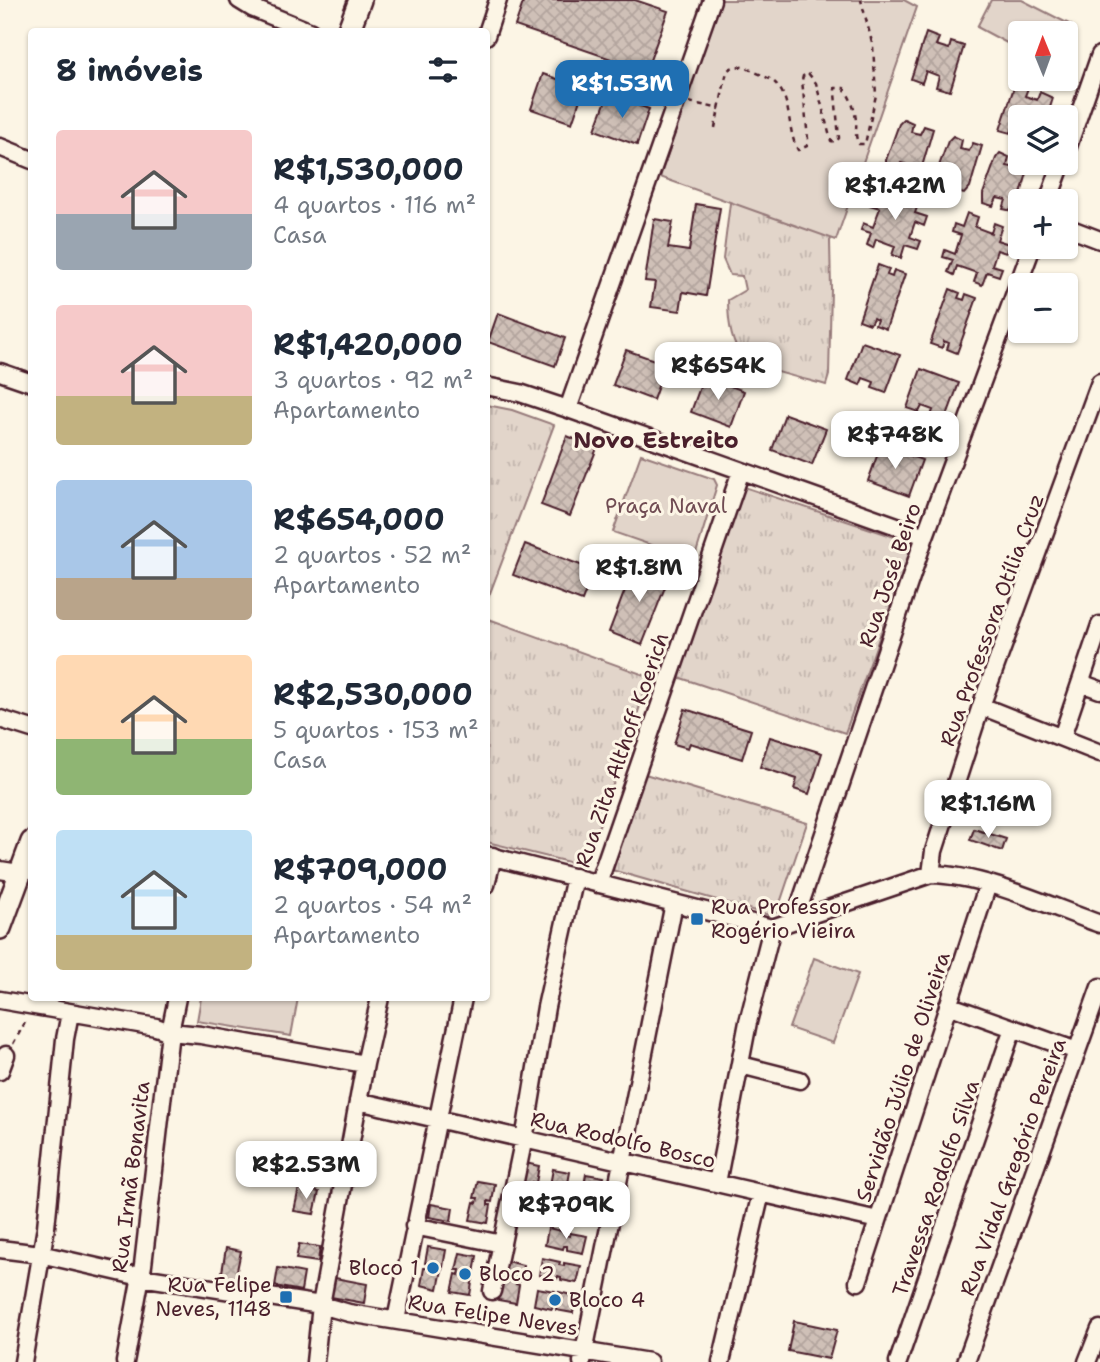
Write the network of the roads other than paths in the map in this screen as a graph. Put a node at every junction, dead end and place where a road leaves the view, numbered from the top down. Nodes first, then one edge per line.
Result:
1 (239, 0) edge
2 (360, 0) edge
3 (498, 0) edge
4 (712, 0) edge
5 (301, 28) edge
6 (350, 28) edge
7 (489, 28) edge
8 (1100, 55) edge
9 (1078, 118) edge
10 (0, 147) edge
11 (28, 158) edge
12 (1078, 232) edge
13 (1100, 240) edge
14 (1028, 259) edge
15 (0, 372) edge
16 (28, 382) edge
17 (1100, 382) edge
18 (490, 387) edge
19 (568, 409) junction
20 (741, 471) junction
21 (925, 536) junction
22 (1100, 625) edge
23 (1081, 683) junction
24 (1100, 690) edge
25 (981, 706) junction
26 (0, 719) edge
27 (28, 728) edge
28 (1062, 737) junction
29 (1100, 753) edge
30 (28, 847) edge
31 (490, 856) edge
32 (9, 871) edge
33 (931, 874) junction
34 (575, 877) junction
35 (598, 884) junction
36 (988, 884) junction
37 (674, 903) junction
38 (795, 919) junction
39 (1100, 924) edge
40 (0, 928) edge
41 (772, 928) junction
42 (1100, 987) edge
43 (0, 1000) edge
44 (176, 1001) edge
45 (379, 1001) edge
46 (462, 1001) edge
47 (42, 1004) edge
48 (948, 1005) junction
49 (70, 1013) junction
50 (1013, 1028) junction
51 (170, 1032) junction
52 (1077, 1051) junction
53 (365, 1065) junction
54 (741, 1065) junction
55 (800, 1080) dead end
56 (358, 1101) junction
57 (437, 1120) junction
58 (524, 1139) junction
59 (624, 1162) junction
60 (717, 1183) junction
61 (761, 1194) junction
62 (878, 1220) junction
63 (414, 1226) junction
64 (502, 1244) junction
65 (0, 1249) edge
66 (40, 1254) junction
67 (141, 1277) junction
68 (858, 1282) dead end
69 (492, 1291) dead end
70 (321, 1305) junction
71 (396, 1320) junction
72 (1100, 1329) edge
73 (583, 1357) edge
74 (23, 1362) edge
75 (125, 1362) edge
76 (315, 1362) edge
77 (645, 1362) edge
78 (721, 1362) edge
79 (898, 1362) edge
80 (966, 1362) edge
81 (1087, 1362) edge

1 - 5 street
2 - 6 main road
3 - 7 street
4 - 19 street
8 - 9 street
10 - 11 street
12 - 13 street
14 - 21 street, Rua José Beiro
15 - 16 street
17 - 25 street, Rua Professora Otília Cruz
18 - 19 street
19 - 20 street
20 - 21 street
20 - 35 street, Rua Zita Althoff Koerich
21 - 38 street, Rua José Beiro
22 - 23 street
23 - 24 street
23 - 28 street
25 - 28 street
25 - 33 street, Rua Professora Otília Cruz
26 - 27 street
28 - 29 street
30 - 32 main road
31 - 34 street
32 - 40 main road
33 - 36 street
33 - 38 street
34 - 35 street
34 - 58 street
35 - 37 street
36 - 39 street
36 - 48 street, Servidão Júlio de Oliveira
37 - 41 street
37 - 59 street
38 - 41 street
41 - 54 street
42 - 52 street, Rua Vidal Gregório Pereira
43 - 47 street
44 - 51 street, Rua Irmã Bonavita
45 - 53 street
46 - 57 street
47 - 49 street
48 - 50 street
48 - 62 street, Servidão Júlio de Oliveira
49 - 51 street
49 - 66 street
50 - 52 street
50 - 79 street, Travessa Rodolfo Silva
51 - 53 street
51 - 67 street, Rua Irmã Bonavita
52 - 80 street, Rua Vidal Gregório Pereira
53 - 56 street
54 - 55 street
54 - 60 street
56 - 57 street, Rua Rodolfo Bosco
56 - 70 street
57 - 58 street, Rua Rodolfo Bosco
57 - 63 street
58 - 59 street, Rua Rodolfo Bosco
58 - 64 street
59 - 60 street, Rua Rodolfo Bosco
59 - 73 street
60 - 61 street, Rua Rodolfo Bosco
61 - 62 street, Rua Rodolfo Bosco
61 - 78 street
62 - 68 street, Servidão Júlio de Oliveira
63 - 64 street
63 - 71 street
64 - 69 street
65 - 66 street, Rua Felipe Neves
66 - 67 street, Rua Felipe Neves
66 - 74 street
67 - 70 street, Rua Felipe Neves
67 - 75 street, Rua Irmã Bonavita
70 - 71 street, Rua Felipe Neves
70 - 76 street
71 - 73 street, Rua Felipe Neves
72 - 81 street
73 - 77 street, Rua Felipe Neves

